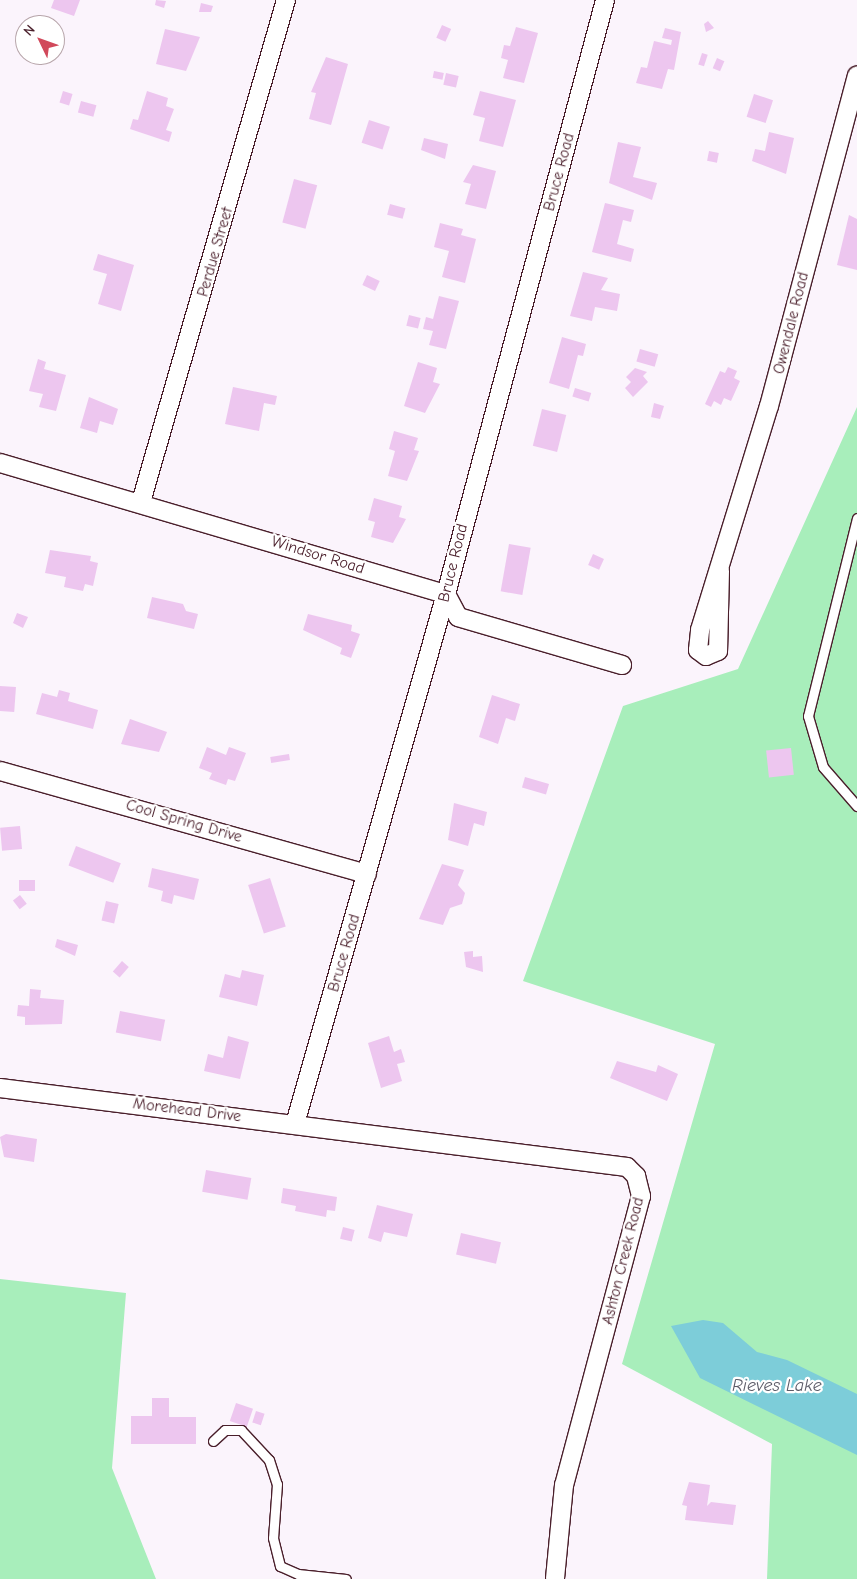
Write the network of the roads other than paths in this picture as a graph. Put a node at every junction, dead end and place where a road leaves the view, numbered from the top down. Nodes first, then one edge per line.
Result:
1 (286, 0) edge
2 (605, 0) edge
3 (857, 75) edge
4 (0, 463) edge
5 (141, 502) junction
6 (857, 518) edge
7 (720, 571) dead end
8 (446, 594) junction
9 (622, 665) dead end
10 (0, 770) edge
11 (857, 806) edge
12 (367, 874) junction
13 (0, 1088) edge
14 (295, 1124) junction
15 (374, 1135) joint
16 (213, 1441) dead end
17 (346, 1579) edge
18 (555, 1579) edge

1 - 5 street, Perdue Street
2 - 8 street, Bruce Road
3 - 7 street, Owendale Road
4 - 5 street, Windsor Road
5 - 8 street, Windsor Road
6 - 11 lane
8 - 9 street
8 - 12 street, Bruce Road
10 - 12 street, Cool Spring Drive
12 - 14 street, Bruce Road
13 - 14 street, Morehead Drive
14 - 15 street, Morehead Drive
15 - 18 street, Ashton Creek Road
16 - 17 lane

